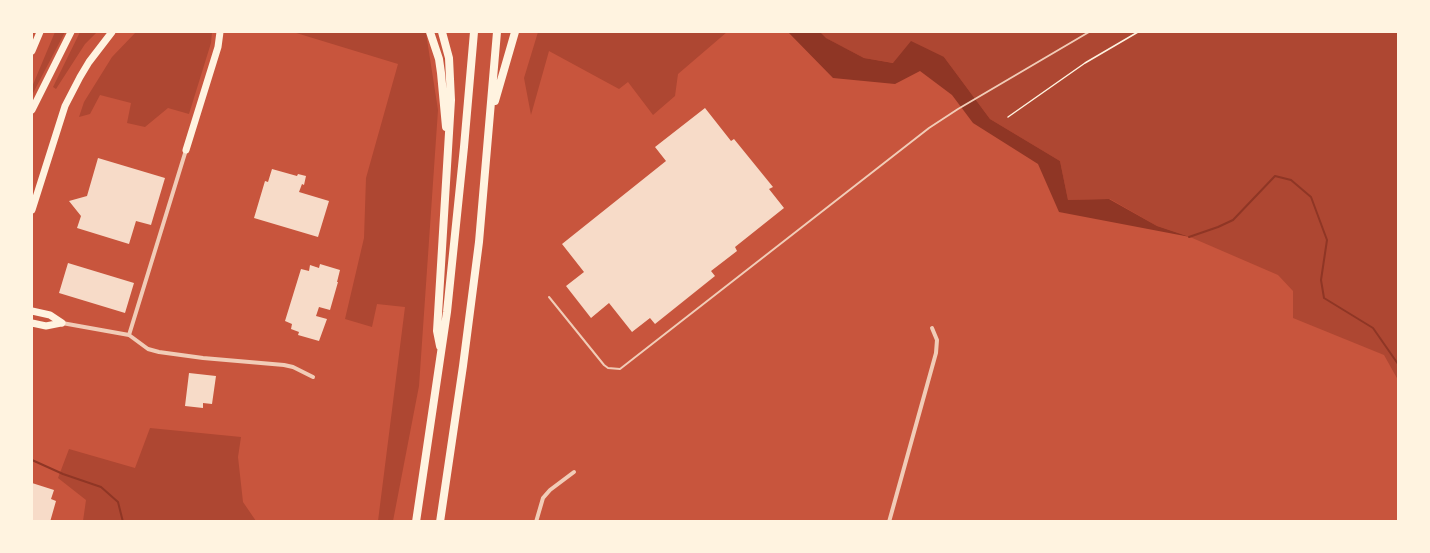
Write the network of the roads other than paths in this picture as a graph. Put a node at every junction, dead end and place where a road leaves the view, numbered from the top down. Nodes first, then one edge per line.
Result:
1 (40, 32) edge
2 (71, 32) edge
3 (112, 32) edge
4 (220, 32) edge
5 (430, 32) edge
6 (442, 32) edge
7 (474, 32) edge
8 (497, 32) edge
9 (515, 32) edge
10 (1089, 32) edge
11 (32, 51) edge
12 (32, 110) edge
13 (490, 116) junction
14 (186, 150) joint
15 (449, 157) junction
16 (32, 210) edge
17 (549, 297) dead end
18 (32, 311) edge
19 (32, 323) edge
20 (62, 323) junction
21 (932, 328) dead end
22 (129, 335) junction
23 (441, 351) junction
24 (313, 376) dead end
25 (574, 472) dead end
26 (416, 522) edge
27 (440, 522) edge
28 (536, 522) edge
29 (889, 522) edge

1 - 11 highway
2 - 12 highway
3 - 16 highway
4 - 14 highway
5 - 15 highway
6 - 15 highway
7 - 23 highway
8 - 13 highway
9 - 13 highway
10 - 17 lane
13 - 27 highway
14 - 22 street
15 - 23 highway
18 - 20 highway
19 - 20 highway
20 - 22 street
21 - 29 street
22 - 24 street
23 - 26 highway
25 - 28 street

